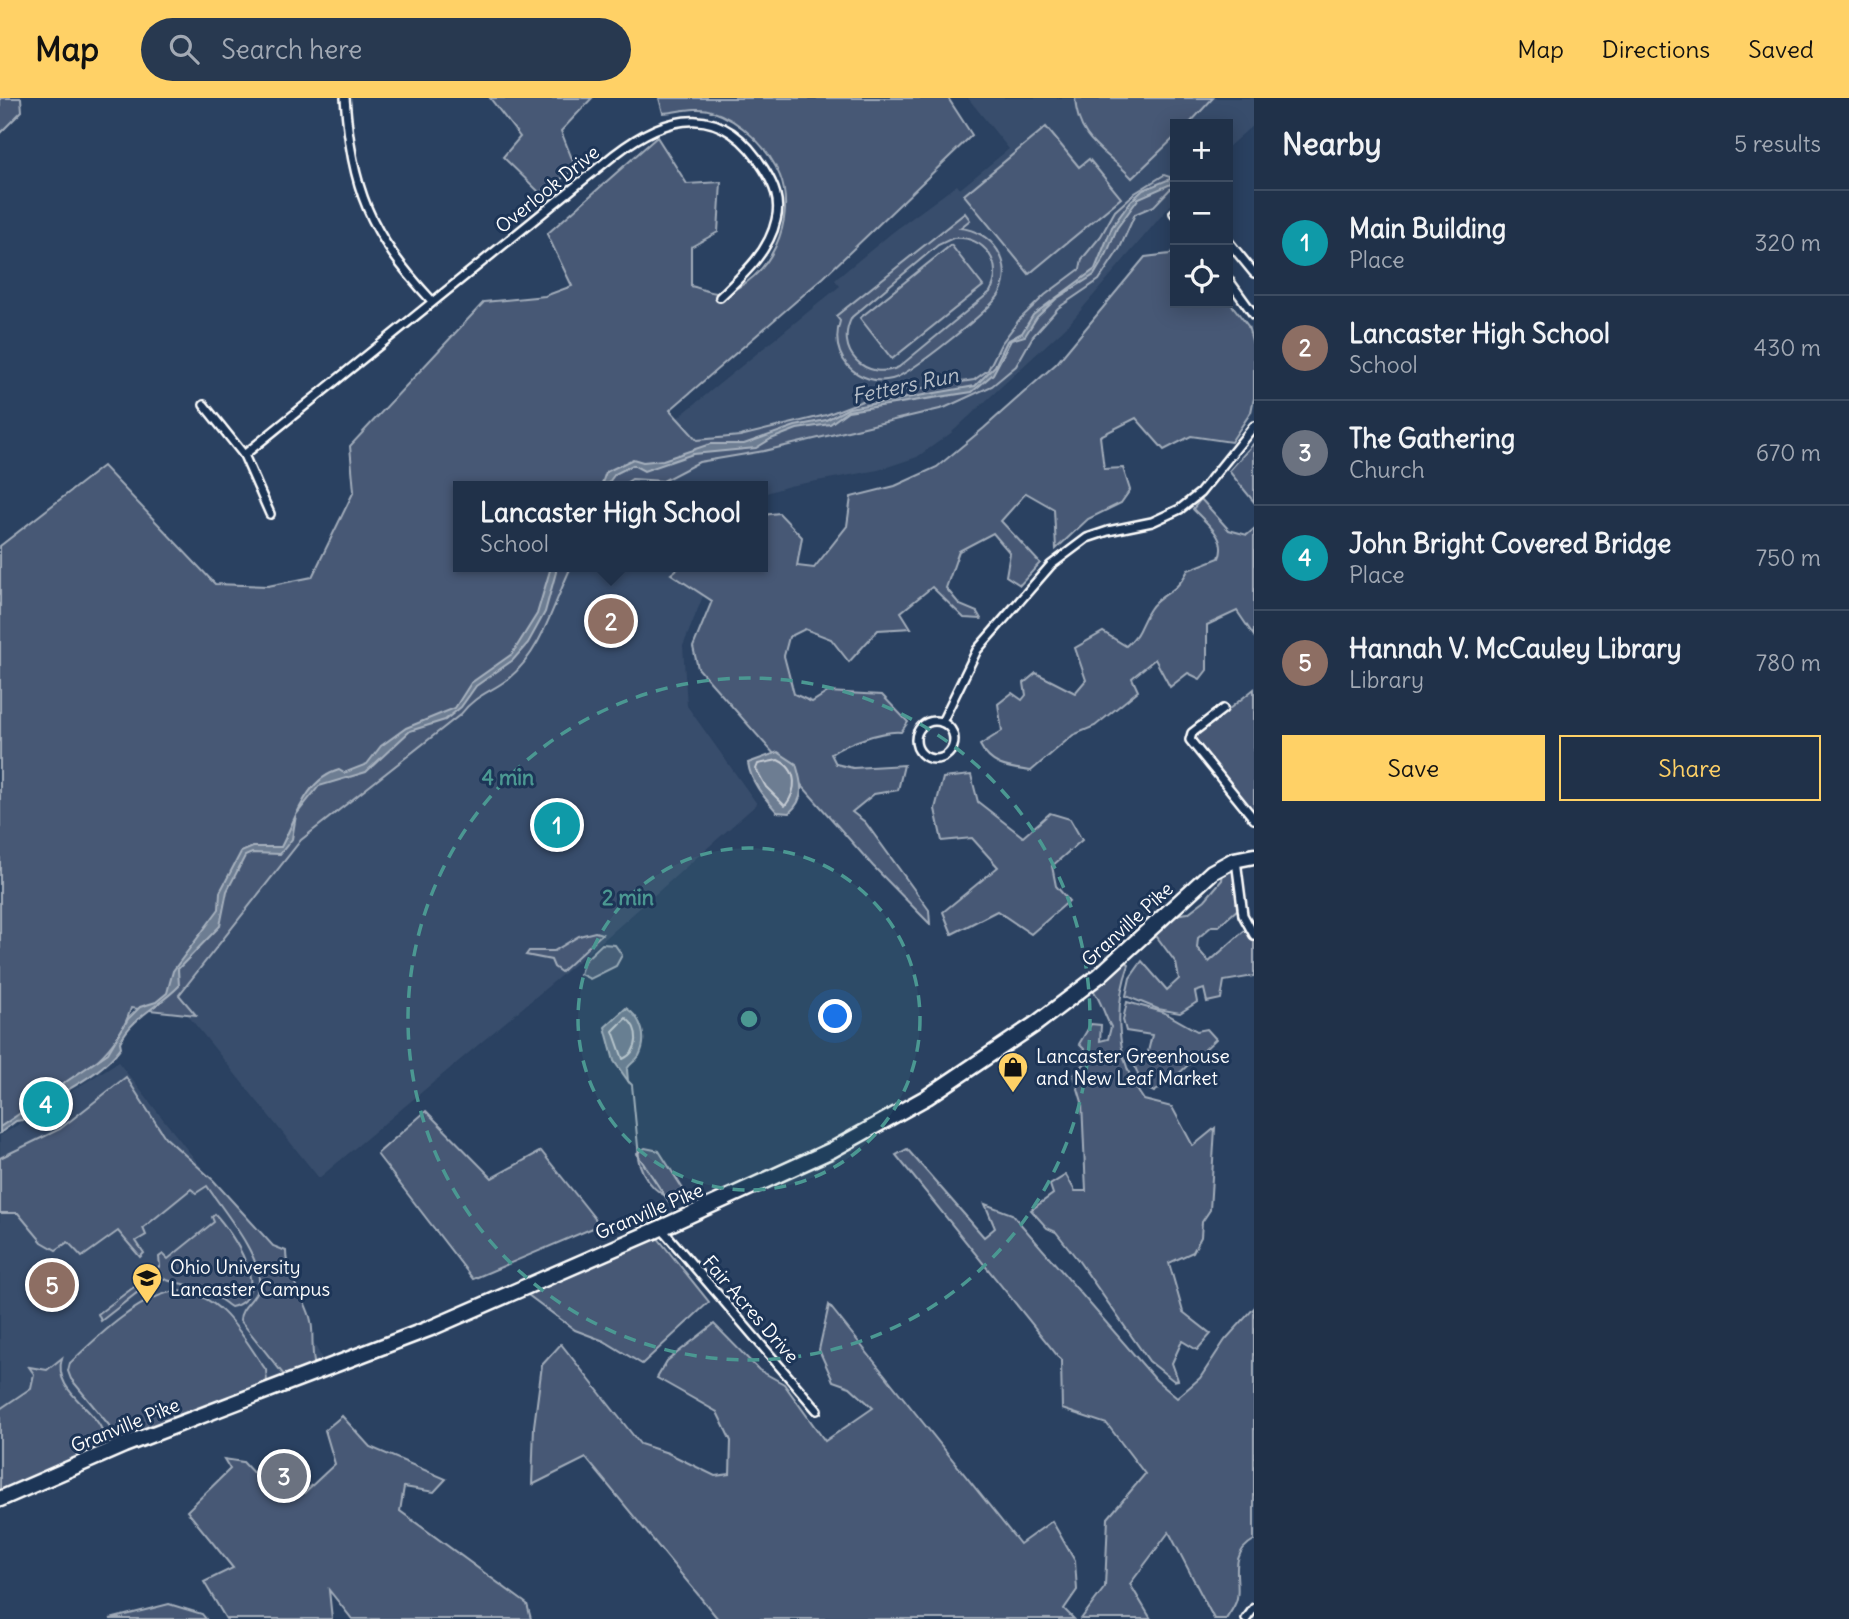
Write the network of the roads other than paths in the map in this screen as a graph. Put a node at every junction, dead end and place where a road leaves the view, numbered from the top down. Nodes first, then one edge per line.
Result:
1 (345, 98) edge
2 (1231, 245) edge
3 (1254, 273) edge
4 (1233, 286) edge
5 (720, 297) dead end
6 (432, 302) junction
7 (1254, 315) edge
8 (204, 405) dead end
9 (1254, 426) edge
10 (244, 455) junction
11 (270, 514) dead end
12 (1223, 709) dead end
13 (942, 722) junction
14 (1254, 819) edge
15 (1254, 856) edge
16 (1236, 860) junction
17 (1254, 935) edge
18 (662, 1228) junction
19 (817, 1410) dead end
20 (0, 1499) edge
21 (1254, 1608) edge
22 (1246, 1619) edge

1 - 6 street
2 - 3 street
4 - 7 street
5 - 6 street, Overlook Drive
6 - 10 street, Overlook Drive
8 - 10 street
9 - 13 street
10 - 11 street
12 - 14 street
13 - 13 street
15 - 16 highway, Granville Pike
16 - 17 street
16 - 18 highway, Granville Pike
18 - 19 street, Fair Acres Drive
18 - 20 highway, Granville Pike
21 - 22 street

